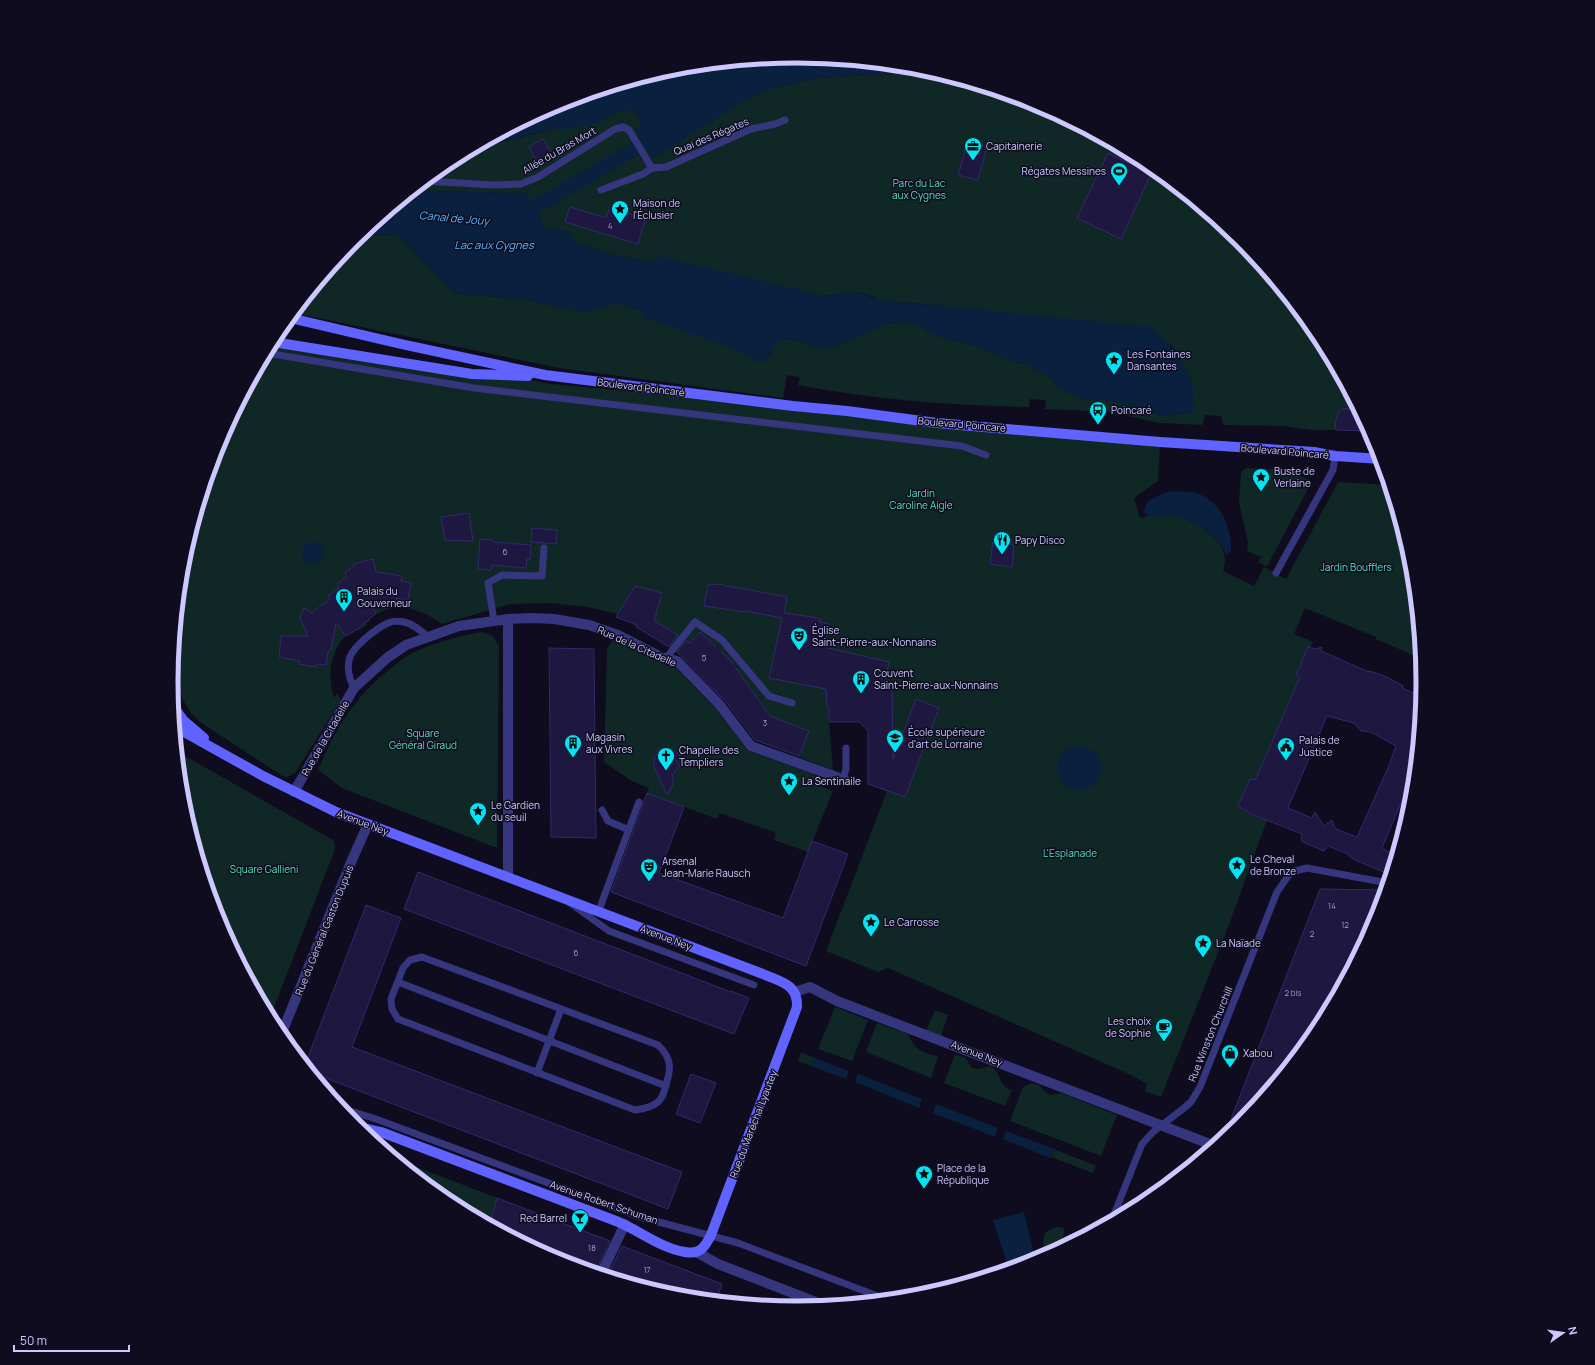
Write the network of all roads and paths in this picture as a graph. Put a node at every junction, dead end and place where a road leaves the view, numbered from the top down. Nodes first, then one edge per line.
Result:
1 (785, 120) dead end
2 (650, 165) junction
3 (433, 181) edge
4 (601, 190) dead end
5 (296, 319) edge
6 (279, 343) edge
7 (272, 354) edge
8 (545, 375) junction
9 (986, 455) dead end
10 (1335, 456) junction
11 (1375, 459) edge
12 (544, 548) dead end
13 (1276, 573) dead end
14 (508, 619) junction
15 (494, 621) junction
16 (428, 636) junction
17 (666, 658) junction
18 (354, 688) junction
19 (792, 703) dead end
20 (179, 714) edge
21 (180, 730) edge
22 (846, 748) dead end
23 (221, 752) junction
24 (844, 780) joint
25 (294, 792) junction
26 (639, 802) dead end
27 (602, 810) dead end
28 (368, 824) junction
29 (629, 830) junction
30 (508, 877) junction
31 (1384, 881) edge
32 (563, 898) junction
33 (598, 910) junction
34 (398, 982) junction
35 (754, 985) dead end
36 (795, 992) junction
37 (561, 1009) junction
38 (283, 1028) edge
39 (549, 1041) junction
40 (537, 1073) junction
41 (666, 1086) junction
42 (351, 1112) edge
43 (1161, 1126) junction
44 (368, 1129) edge
45 (1210, 1144) edge
46 (1114, 1215) edge
47 (625, 1224) junction
48 (711, 1235) junction
49 (698, 1253) junction
50 (603, 1270) edge
51 (879, 1297) edge
52 (815, 1302) edge

1 - 2 lane, Quai des Régates
2 - 3 lane, Allée du Bras Mort
2 - 4 lane, Quai des Régates
5 - 8 street, Boulevard Poincaré
6 - 8 street, Boulevard Poincaré
7 - 9 lane
8 - 10 street, Boulevard Poincaré
10 - 11 street, Boulevard Poincaré
10 - 13 lane
12 - 15 lane
14 - 15 street, Rue de la Citadelle
14 - 17 street, Rue de la Citadelle
14 - 30 street
15 - 16 street, Rue de la Citadelle
16 - 18 street, Rue de la Citadelle
16 - 18 lane
17 - 19 lane
17 - 24 street, Rue de la Citadelle
18 - 25 street, Rue de la Citadelle
20 - 23 street
21 - 23 street, Avenue Ney
22 - 24 lane
23 - 25 street, Avenue Ney
25 - 28 street, Avenue Ney
26 - 29 lane
27 - 29 lane
28 - 30 street, Avenue Ney
28 - 38 street, Rue du Général Gaston Dupuis
29 - 33 lane
30 - 32 street, Avenue Ney
31 - 43 lane, Rue Winston Churchill
32 - 33 street, Avenue Ney
32 - 35 lane
33 - 36 street, Avenue Ney
34 - 37 lane
34 - 39 lane
34 - 40 lane
36 - 43 street, Avenue Ney
36 - 48 street, Rue du Maréchal Lyautey
37 - 39 lane
37 - 41 lane
39 - 40 lane
39 - 41 lane
40 - 41 lane
42 - 48 lane, Avenue Robert Schuman
43 - 45 street, Avenue Ney
43 - 46 lane, Rue Winston Churchill
44 - 47 street, Avenue Robert Schuman
47 - 49 street, Avenue Robert Schuman
47 - 50 street
48 - 49 street, Rue du Maréchal Lyautey
48 - 51 lane, Avenue Robert Schuman
49 - 52 street, Avenue Robert Schuman

